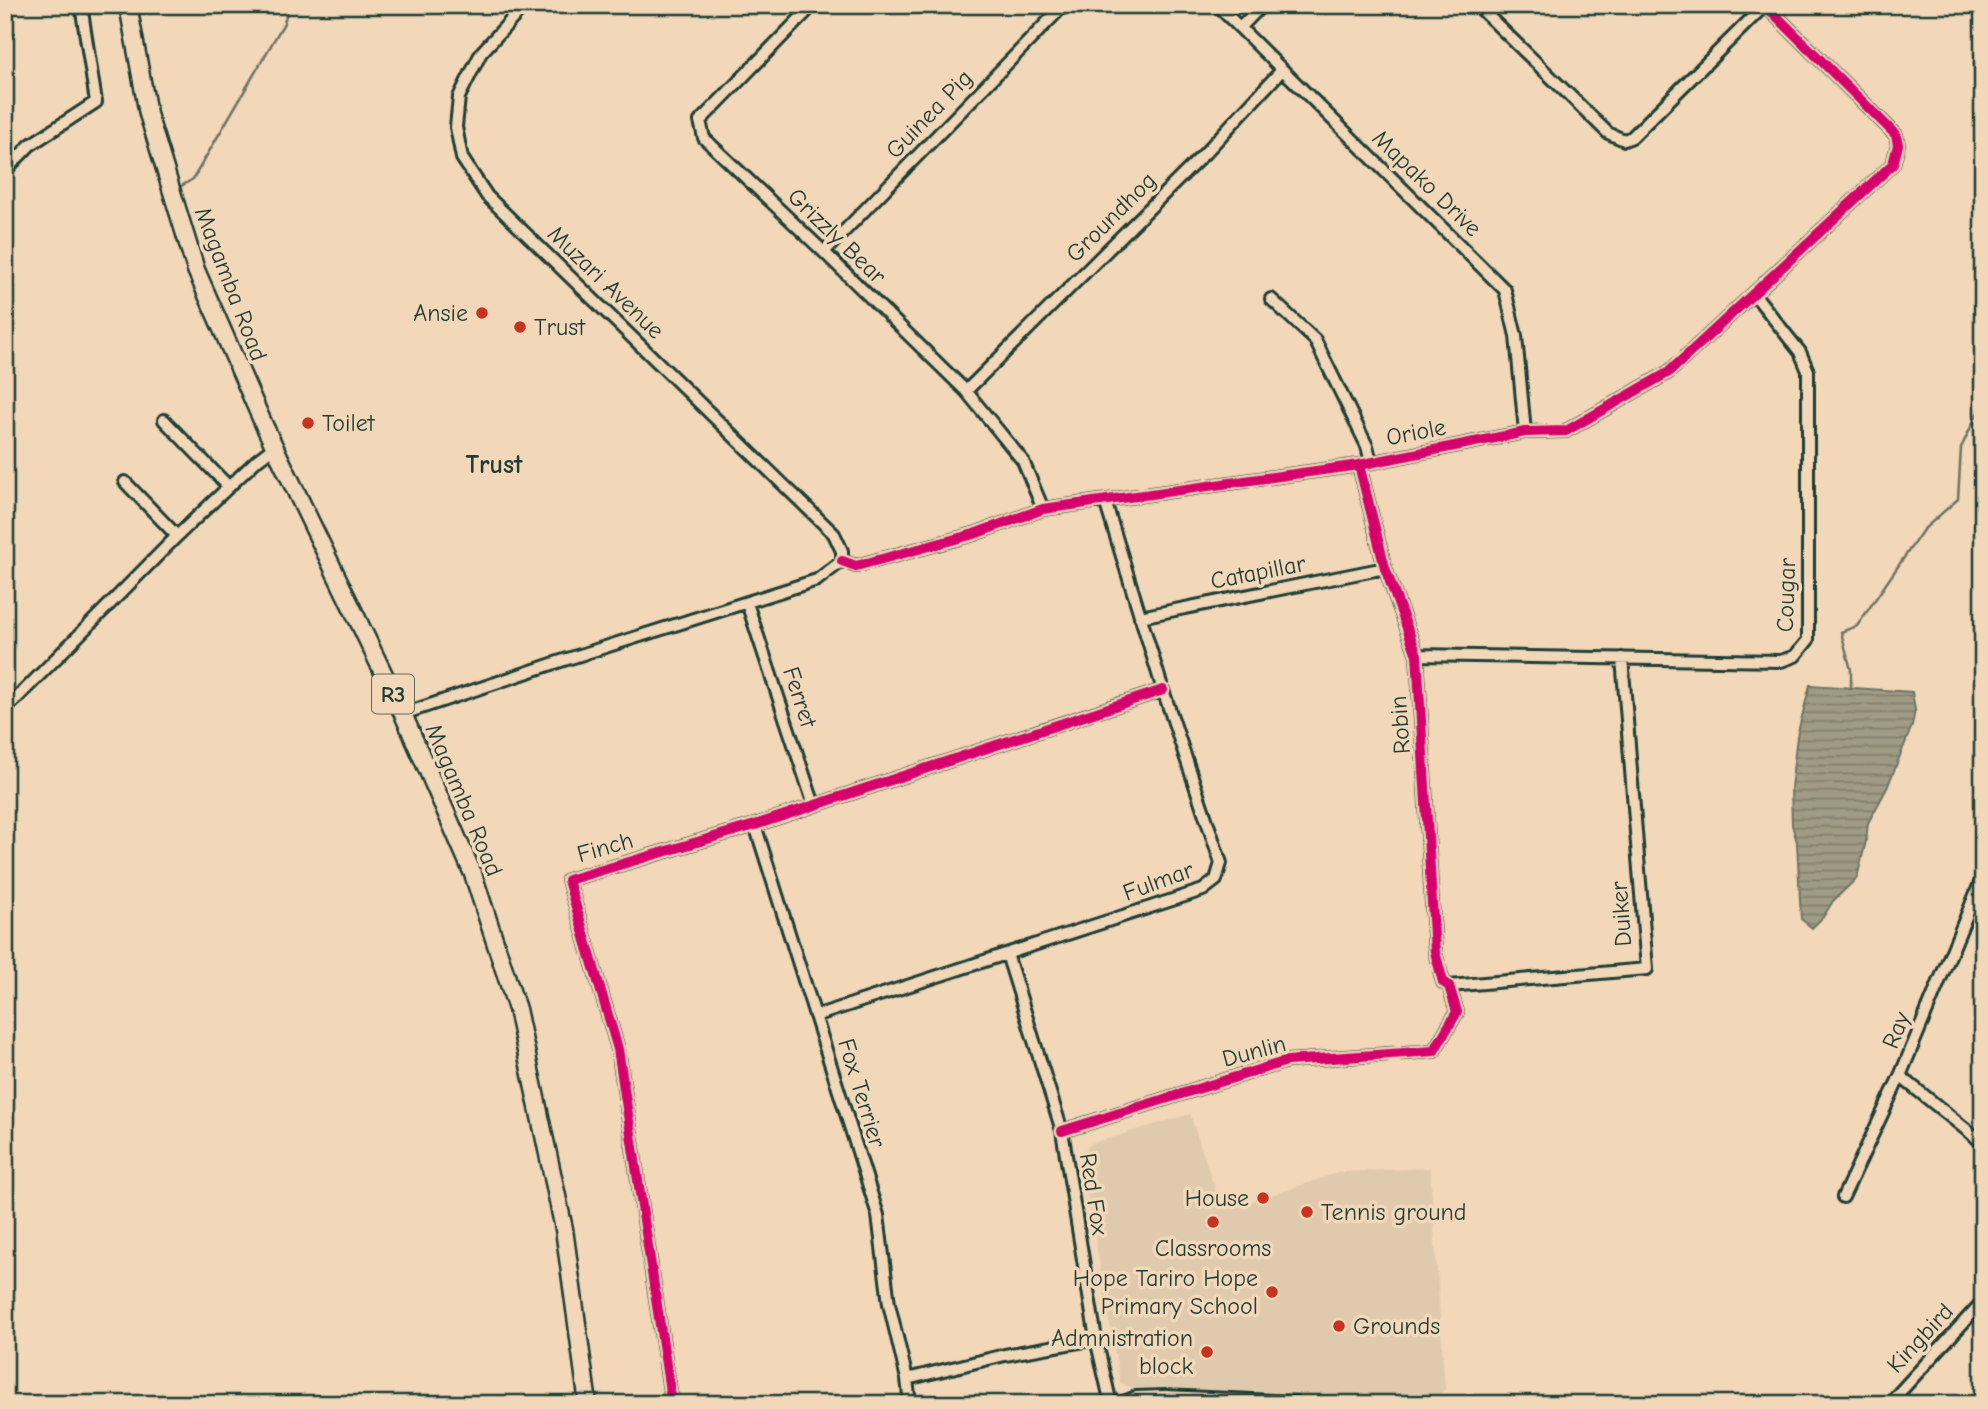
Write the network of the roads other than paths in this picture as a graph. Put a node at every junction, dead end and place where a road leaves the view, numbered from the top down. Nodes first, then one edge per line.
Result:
1 (81, 5) edge
2 (128, 5) edge
3 (526, 5) edge
4 (813, 5) edge
5 (1064, 5) edge
6 (1217, 5) edge
7 (1262, 5) edge
8 (1476, 5) edge
9 (1765, 5) edge
10 (1240, 28) junction
11 (1282, 70) junction
12 (5, 171) edge
13 (824, 252) junction
14 (1755, 295) junction
15 (1271, 299) dead end
16 (966, 391) junction
17 (164, 420) dead end
18 (1525, 432) junction
19 (274, 447) junction
20 (1371, 462) junction
21 (1359, 465) junction
22 (125, 482) dead end
23 (229, 487) junction
24 (1105, 501) junction
25 (1043, 509) junction
26 (177, 536) junction
27 (842, 561) junction
28 (1385, 568) junction
29 (747, 603) junction
30 (1140, 617) junction
31 (1417, 655) junction
32 (1622, 658) junction
33 (1163, 690) junction
34 (5, 710) edge
35 (402, 714) junction
36 (814, 805) junction
37 (755, 825) junction
38 (1983, 876) edge
39 (1007, 954) junction
40 (1449, 986) junction
41 (815, 1016) junction
42 (1900, 1076) junction
43 (1062, 1131) junction
44 (1983, 1143) edge
45 (1843, 1198) dead end
46 (1983, 1301) edge
47 (1973, 1311) junction
48 (1983, 1320) edge
49 (1096, 1339) junction
50 (907, 1379) junction
51 (1295, 1402) edge
52 (588, 1404) edge
53 (672, 1404) edge
54 (911, 1404) edge
55 (1111, 1404) edge
56 (1119, 1404) edge
57 (1889, 1404) edge

1 - 12 street
2 - 19 highway, Magamba Road / R3
3 - 27 street, Muzari Avenue
4 - 13 street, Grizzly Bear
5 - 13 street, Guinea Pig
6 - 10 street, Mapako Drive
7 - 10 street
8 - 9 street
9 - 14 street, Oriole
10 - 11 street, Mapako Drive
11 - 16 street, Groundhog
11 - 18 street, Mapako Drive
13 - 16 street, Grizzly Bear
14 - 18 street, Oriole
14 - 32 street, Cougar
15 - 20 street
16 - 25 street, Grizzly Bear
17 - 23 street
18 - 20 street, Oriole
19 - 23 street
19 - 35 highway, Magamba Road / R3
20 - 21 street, Oriole
21 - 24 street, Oriole
21 - 28 street, Robin
22 - 26 street
23 - 26 street
24 - 25 street, Oriole
24 - 30 street, Fulmar
25 - 27 street, Oriole
26 - 34 street
27 - 29 street
28 - 30 street, Catapillar
28 - 31 street, Robin
29 - 35 street
29 - 36 street, Ferret
30 - 33 street, Fulmar
31 - 32 street, Cougar
31 - 40 street, Robin
32 - 40 street, Duiker
33 - 36 street, Finch
33 - 39 street, Fulmar
35 - 52 highway, Magamba Road / R3
36 - 37 street, Finch
37 - 41 street, Fox Terrier
37 - 53 street, Finch
38 - 42 street, Ray
39 - 41 street, Fulmar
39 - 43 street, Red Fox
40 - 43 street, Dunlin
41 - 50 street, Fox Terrier
42 - 44 street
42 - 45 street, Ray
43 - 49 street, Red Fox
46 - 47 street, Kingbird
47 - 48 street
47 - 57 street, Kingbird
49 - 50 street
49 - 55 street, Red Fox
50 - 54 street, Fox Terrier
51 - 56 street

